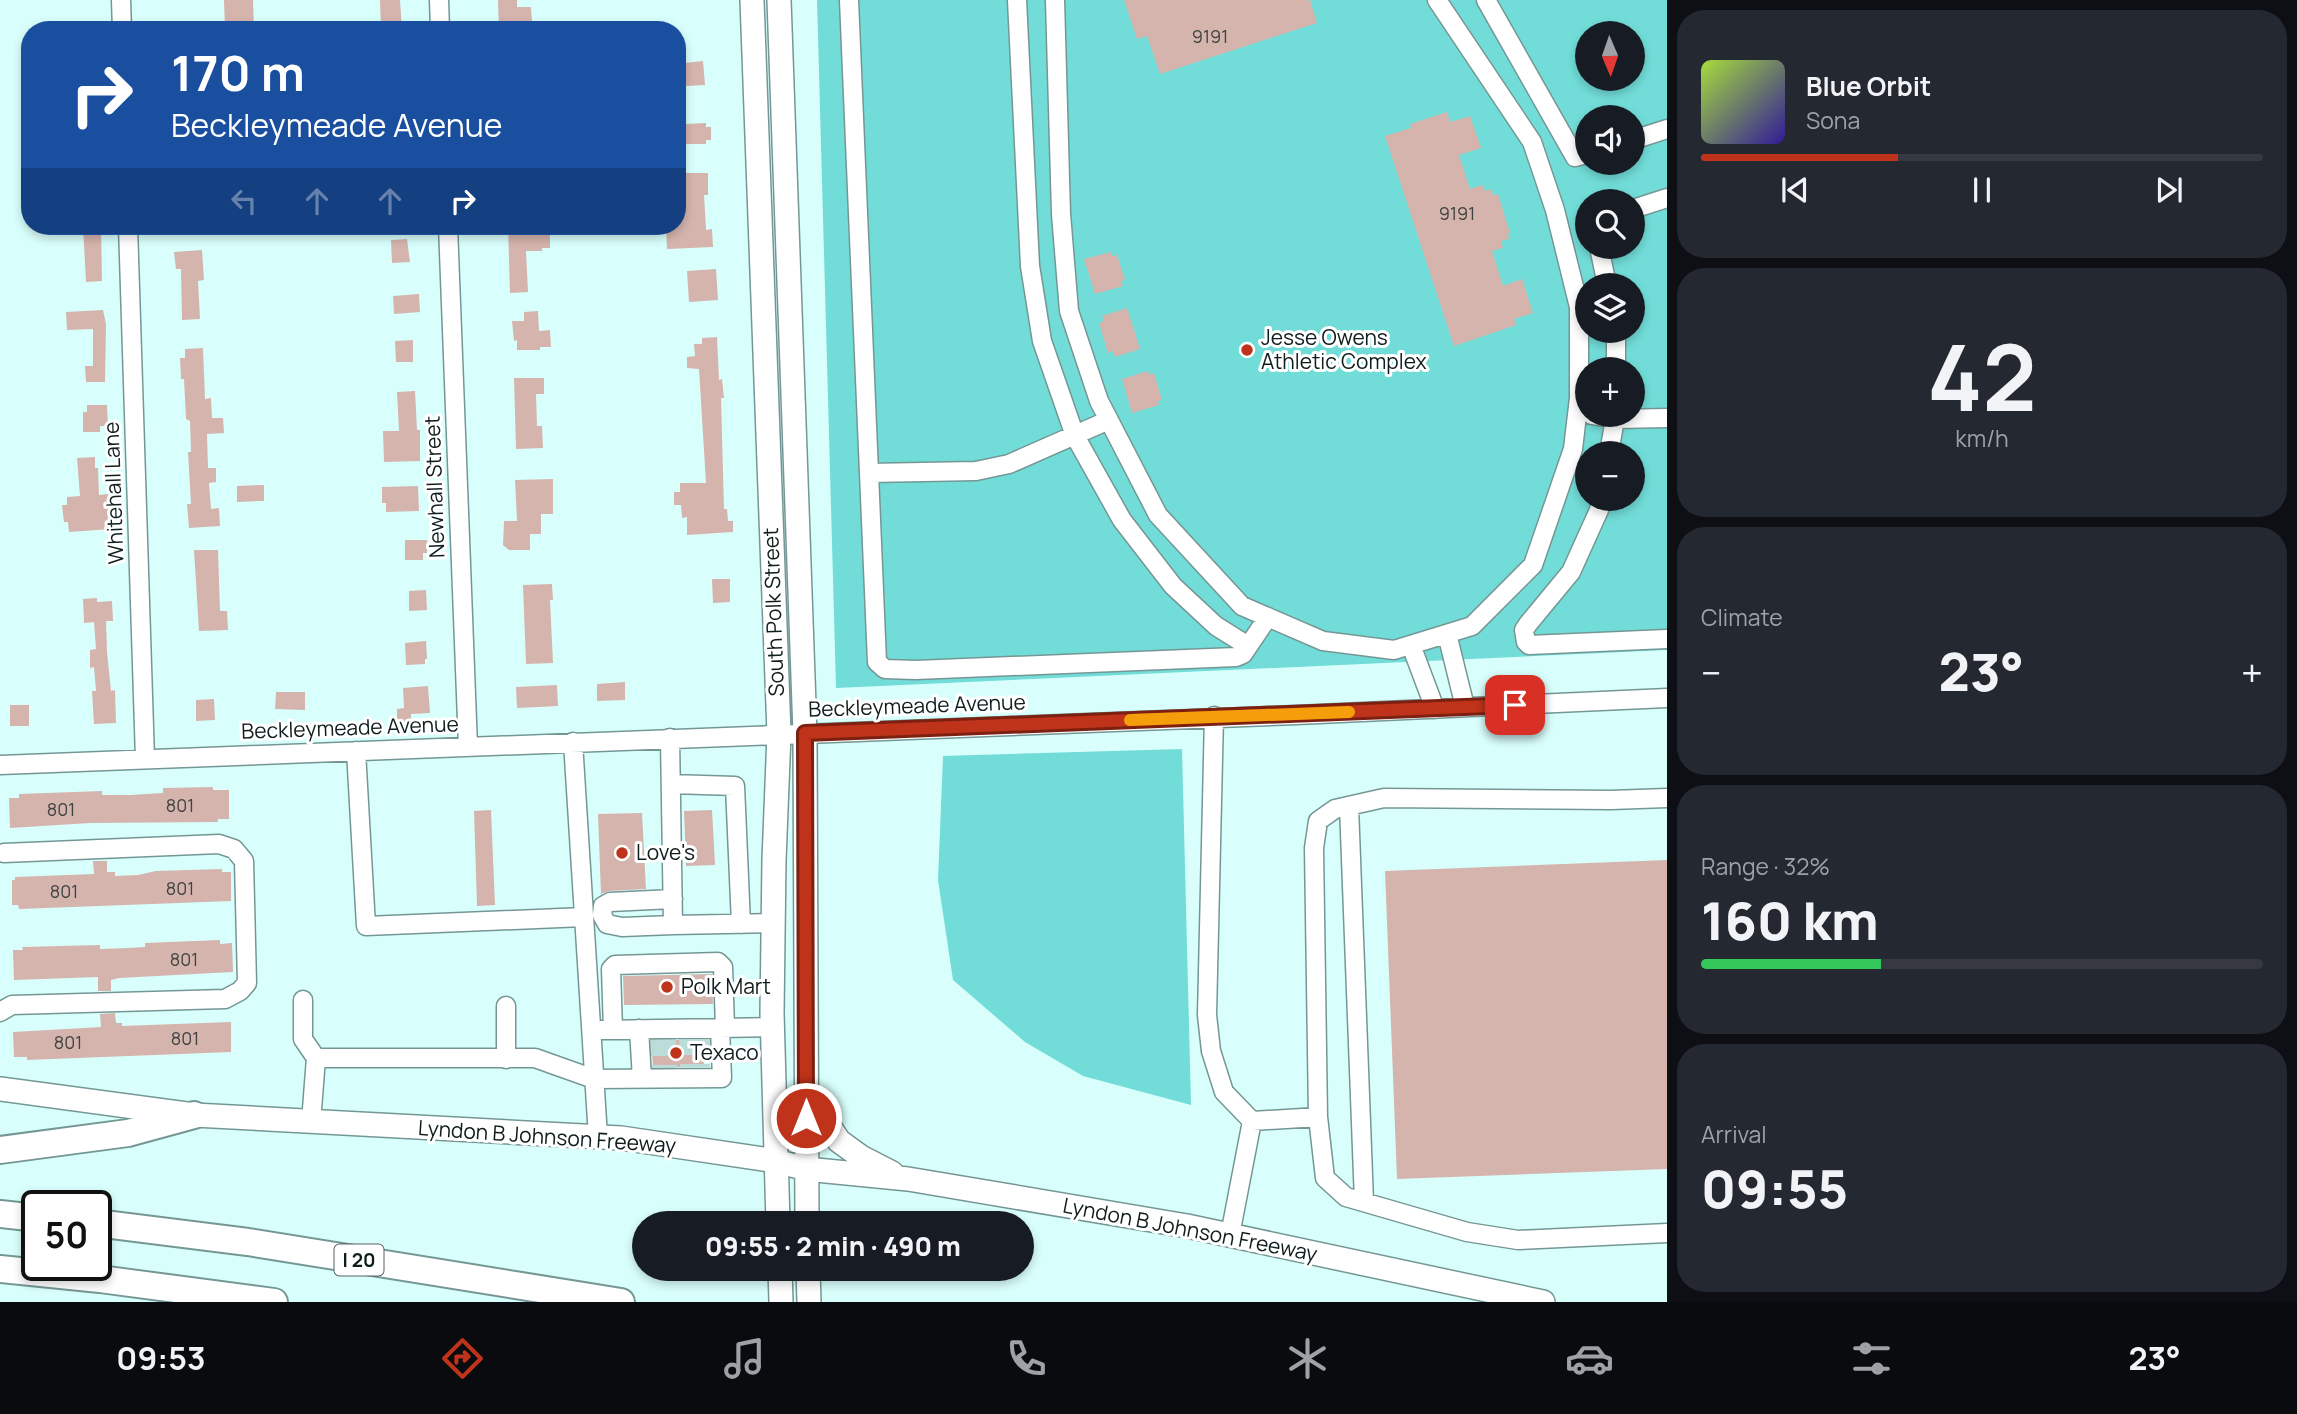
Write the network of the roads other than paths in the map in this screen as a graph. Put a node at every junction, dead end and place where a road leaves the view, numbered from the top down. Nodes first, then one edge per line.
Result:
1 (121, 0) edge
2 (439, 0) edge
3 (752, 0) edge
4 (779, 0) edge
5 (849, 0) edge
6 (1017, 0) edge
7 (1055, 0) edge
8 (1437, 0) edge
9 (1486, 0) edge
10 (122, 21) edge
11 (440, 21) edge
12 (1667, 129) edge
13 (1645, 136) edge
14 (1575, 155) edge
15 (1667, 198) edge
16 (1645, 205) edge
17 (128, 235) edge
18 (447, 235) edge
19 (789, 304) junction
20 (763, 306) junction
21 (1582, 357) edge
22 (1645, 418) edge
23 (1667, 418) edge
24 (1109, 420) junction
25 (1581, 427) edge
26 (1075, 436) junction
27 (869, 473) junction
28 (1599, 511) edge
29 (1268, 617) junction
30 (1447, 634) junction
31 (1667, 639) edge
32 (1411, 645) junction
33 (1248, 646) junction
34 (1667, 698) edge
35 (1465, 707) junction
36 (1435, 709) junction
37 (1214, 716) junction
38 (805, 733) junction
39 (779, 734) junction
40 (670, 738) junction
41 (573, 742) junction
42 (468, 747) junction
43 (356, 751) junction
44 (145, 759) junction
45 (0, 765) edge
46 (671, 784) junction
47 (1667, 798) edge
48 (1349, 806) junction
49 (1, 855) edge
50 (673, 899) junction
51 (584, 917) junction
52 (773, 923) junction
53 (741, 924) junction
54 (673, 925) junction
55 (303, 1000) dead end
56 (506, 1006) dead end
57 (0, 1012) edge
58 (773, 1027) junction
59 (723, 1028) junction
60 (591, 1030) junction
61 (613, 1030) junction
62 (655, 1033) junction
63 (316, 1058) junction
64 (506, 1059) junction
65 (656, 1074) junction
66 (594, 1079) junction
67 (0, 1089) edge
68 (806, 1092) junction
69 (194, 1115) junction
70 (1318, 1117) junction
71 (1252, 1121) junction
72 (311, 1122) junction
73 (598, 1137) junction
74 (0, 1150) edge
75 (776, 1161) junction
76 (806, 1169) junction
77 (908, 1179) junction
78 (1364, 1202) junction
79 (778, 1211) edge
80 (807, 1211) edge
81 (0, 1214) edge
82 (21, 1216) edge
83 (112, 1225) edge
84 (1667, 1233) edge
85 (1230, 1235) junction
86 (0, 1269) edge
87 (780, 1281) edge
88 (808, 1281) edge
89 (274, 1302) edge
90 (621, 1302) edge
91 (781, 1302) edge
92 (809, 1302) edge
93 (1543, 1302) edge

1 - 10 street
2 - 11 street
3 - 20 main road, South Polk Street
4 - 19 main road, South Polk Street
5 - 27 street
6 - 26 street
7 - 24 street
8 - 21 street
9 - 14 street
12 - 13 street
15 - 16 street
17 - 44 street, Whitehall Lane
18 - 42 street, Newhall Street
19 - 20 main road
19 - 38 main road, South Polk Street
20 - 39 main road, South Polk Street
22 - 23 street
24 - 26 street
24 - 29 street
25 - 30 street
26 - 27 street
26 - 33 street
27 - 33 street
28 - 31 street
29 - 32 street
29 - 33 street
30 - 32 street
30 - 35 street
32 - 36 street
34 - 35 street, Beckleymeade Avenue
35 - 36 street, Beckleymeade Avenue
36 - 37 street, Beckleymeade Avenue
37 - 38 street, Beckleymeade Avenue
37 - 71 street
38 - 39 street, Beckleymeade Avenue
38 - 68 main road, South Polk Street
39 - 40 street, Beckleymeade Avenue
39 - 52 main road, South Polk Street
40 - 41 street, Beckleymeade Avenue
40 - 46 street
41 - 42 street, Beckleymeade Avenue
41 - 51 street
42 - 43 street, Beckleymeade Avenue
43 - 44 street, Beckleymeade Avenue
43 - 51 street
44 - 45 street, Beckleymeade Avenue
46 - 50 street
46 - 53 street
47 - 48 street
48 - 70 street
48 - 78 street
49 - 57 street
50 - 54 street
50 - 54 street
51 - 60 street
52 - 53 street
52 - 58 main road, South Polk Street
53 - 54 street
55 - 63 street
56 - 64 street
58 - 59 street
58 - 75 main road, South Polk Street
59 - 61 street
59 - 62 street
59 - 65 street
60 - 61 street
60 - 66 street
61 - 62 street
62 - 65 street
63 - 64 street
63 - 72 street
64 - 66 street
65 - 66 street
66 - 73 street
67 - 69 main road, Lyndon B Johnson Freeway
68 - 76 main road, South Polk Street
68 - 77 main road
69 - 72 main road, Lyndon B Johnson Freeway
69 - 74 highway
70 - 71 street
70 - 78 street
71 - 85 street
72 - 73 main road, Lyndon B Johnson Freeway
73 - 75 main road, Lyndon B Johnson Freeway
75 - 76 main road, Lyndon B Johnson Freeway
75 - 79 main road, South Polk Street
76 - 77 main road, Lyndon B Johnson Freeway
76 - 80 main road, South Polk Street
77 - 85 main road, Lyndon B Johnson Freeway
78 - 84 street
81 - 82 highway
83 - 90 highway, I 20
85 - 93 main road, Lyndon B Johnson Freeway
86 - 89 highway
87 - 91 main road
88 - 92 main road

